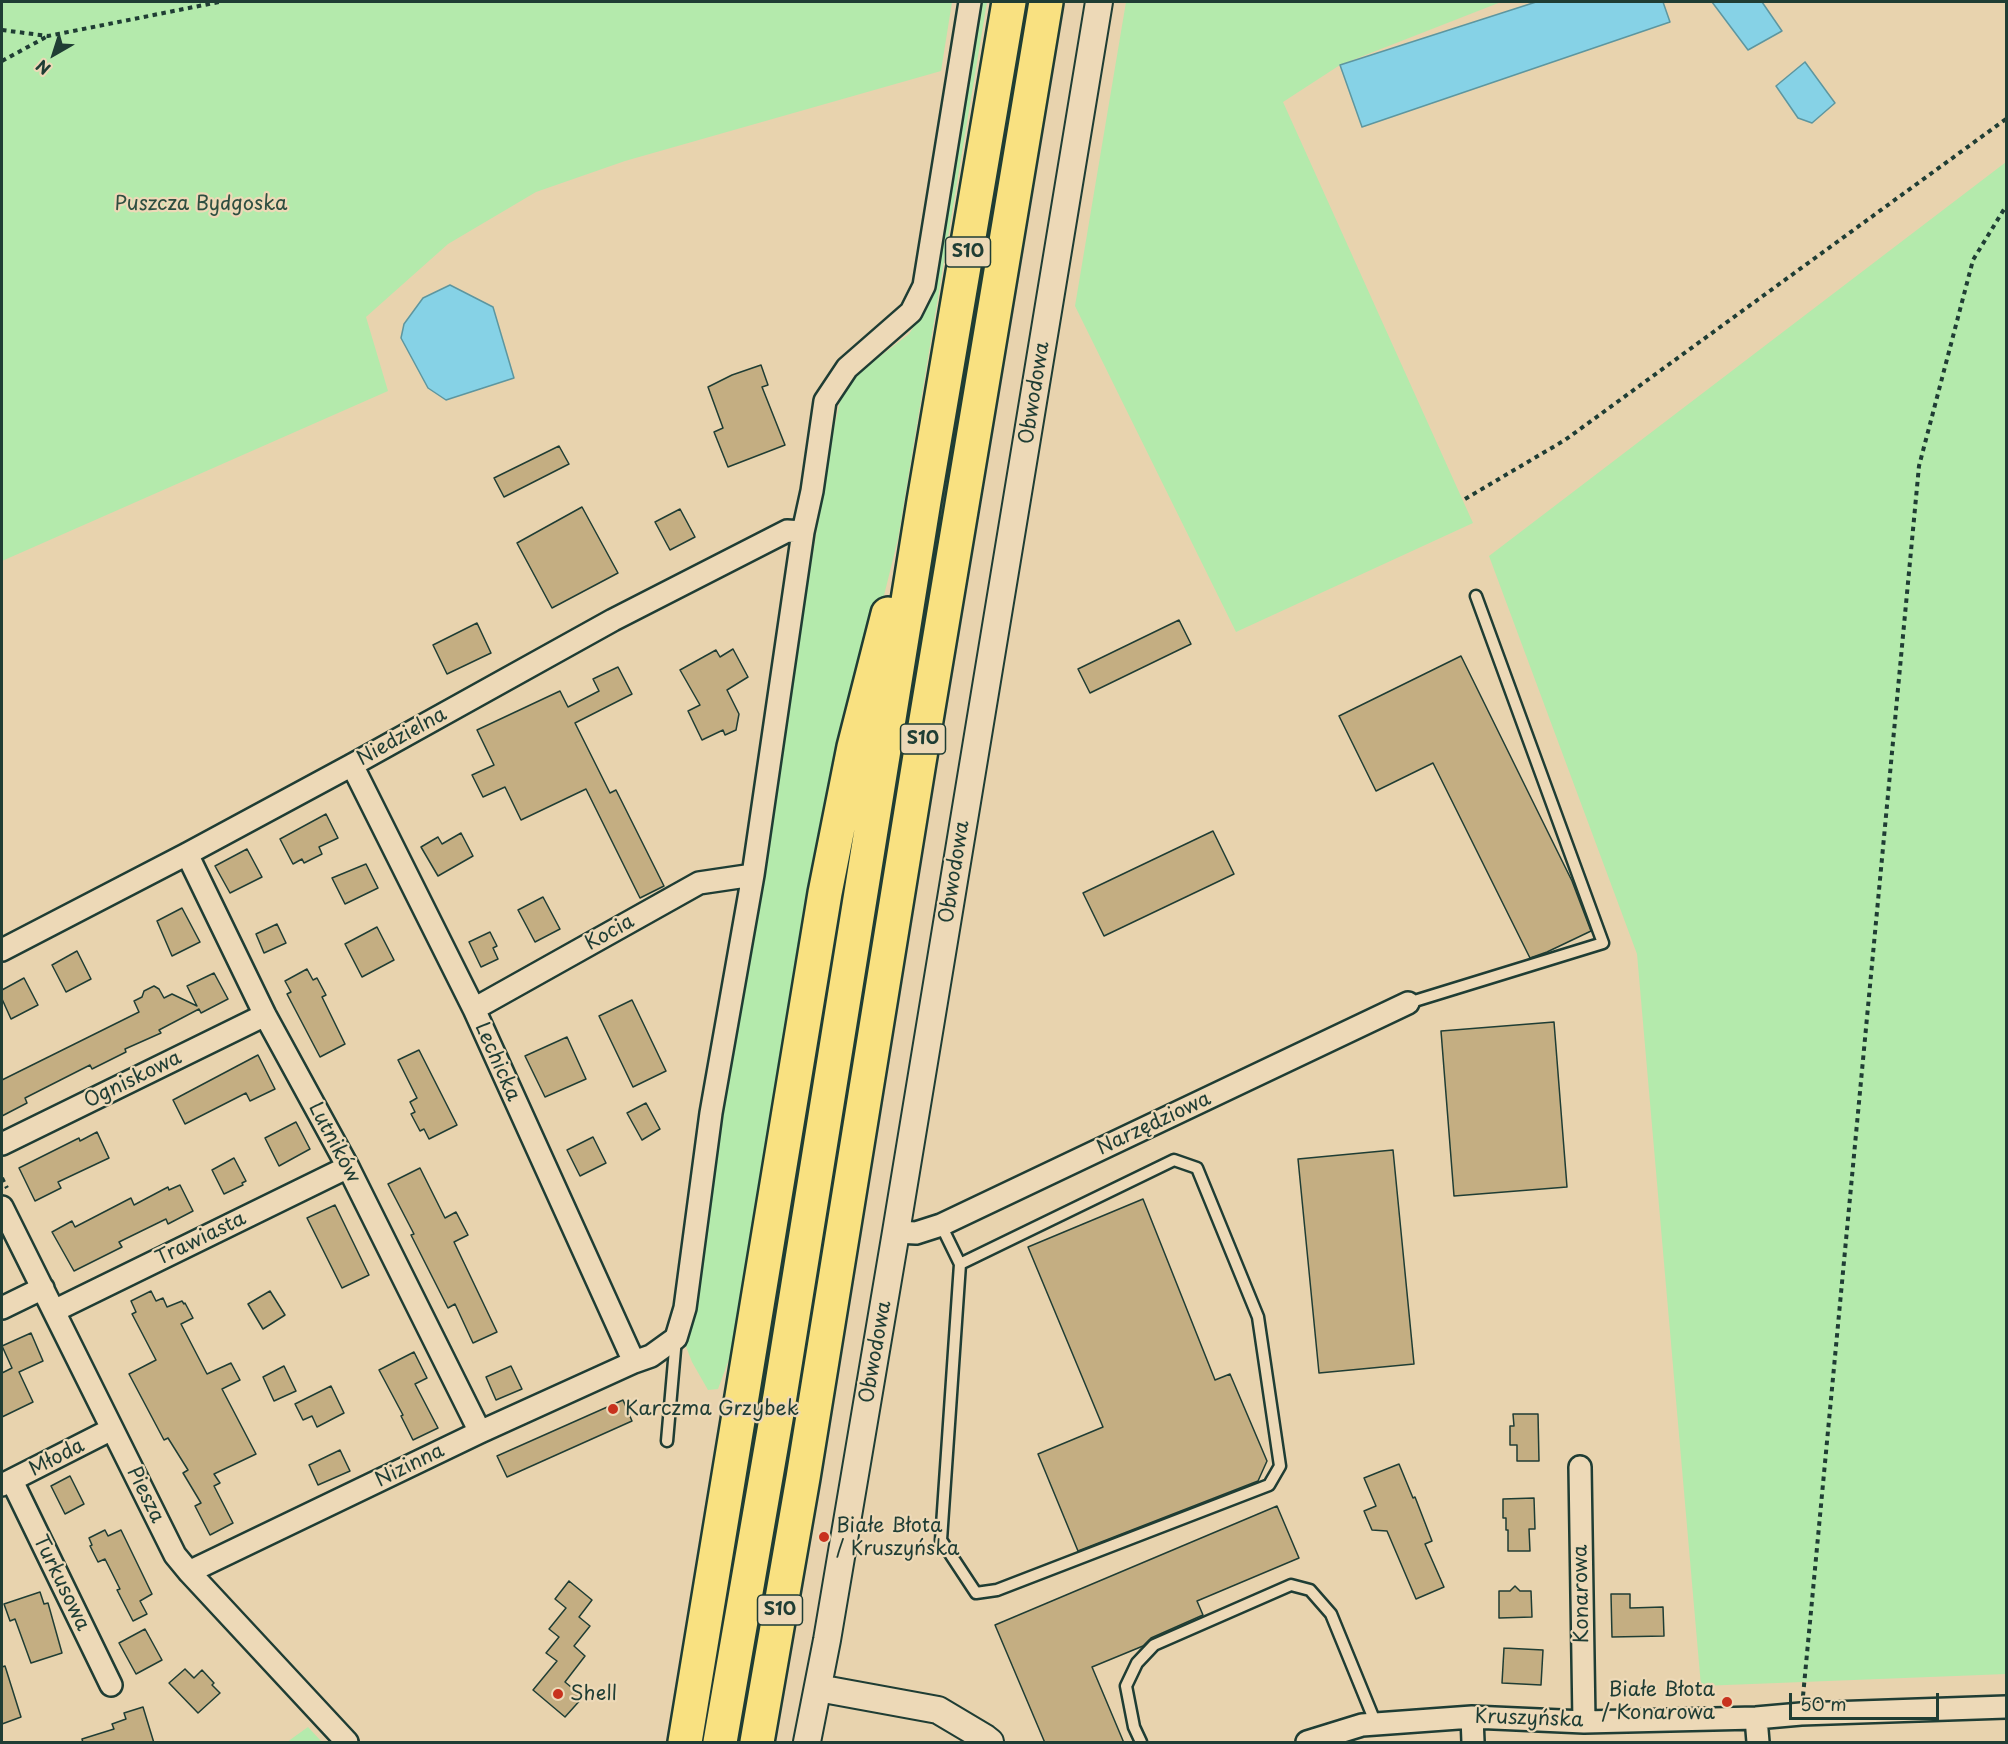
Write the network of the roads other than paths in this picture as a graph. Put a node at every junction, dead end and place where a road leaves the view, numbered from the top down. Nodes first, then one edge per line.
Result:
1 (970, 2) edge
2 (1010, 2) edge
3 (1046, 2) edge
4 (1099, 2) edge
5 (924, 501) junction
6 (803, 532) junction
7 (1476, 596) dead end
8 (352, 765) junction
9 (187, 854) junction
10 (753, 875) junction
11 (2, 950) edge
12 (1408, 1003) joint
13 (474, 1009) junction
14 (265, 1015) junction
15 (2, 1144) edge
16 (348, 1167) junction
17 (2, 1207) edge
18 (941, 1225) junction
19 (896, 1232) junction
20 (960, 1264) junction
21 (43, 1288) junction
22 (2, 1308) edge
23 (54, 1311) junction
24 (676, 1338) junction
25 (633, 1362) junction
26 (112, 1429) junction
27 (480, 1432) junction
28 (667, 1441) dead end
29 (1580, 1467) dead end
30 (7, 1483) edge
31 (189, 1572) junction
32 (111, 1685) dead end
33 (818, 1688) junction
34 (2007, 1707) edge
35 (1472, 1717) junction
36 (1756, 1718) junction
37 (1584, 1722) junction
38 (1376, 1724) junction
39 (347, 1743) edge
40 (685, 1743) edge
41 (720, 1743) edge
42 (757, 1743) edge
43 (807, 1743) edge
44 (990, 1743) edge
45 (1140, 1743) edge
46 (1307, 1743) edge
47 (1473, 1743) edge
48 (1758, 1743) edge

1 - 6 street
2 - 5 highway, S10
3 - 42 highway, S10
4 - 19 street, Obwodowa
5 - 40 highway
5 - 41 highway, S10
6 - 8 street, Niedzielna
6 - 10 street
7 - 12 lane
8 - 9 street, Niedzielna
8 - 13 street, Lechicka
9 - 11 street, Niedzielna
9 - 14 street, Lutników
10 - 13 street, Kocia
10 - 24 street
12 - 18 street, Narzędziowa
13 - 25 street, Lechicka
14 - 15 street, Ogniskowa
14 - 16 street, Lutników
16 - 23 street, Trawiasta
16 - 27 street, Lutników
17 - 21 street, Piesza
18 - 19 street, Narzędziowa
18 - 20 lane
19 - 33 street, Obwodowa
20 - 20 lane
21 - 22 street
21 - 23 street, Piesza
23 - 26 street, Piesza
24 - 25 street, Nizinna
24 - 28 lane
25 - 27 street, Nizinna
26 - 30 street, Młoda
26 - 31 street, Piesza
27 - 31 street, Nizinna
29 - 37 street, Konarowa
30 - 32 street, Turkusowa
31 - 39 street, Piesza
33 - 43 street, Obwodowa
33 - 44 street
34 - 36 street, Kruszyńska
35 - 37 street, Kruszyńska
35 - 38 street, Kruszyńska
35 - 47 street
36 - 37 street, Kruszyńska
36 - 48 street
38 - 45 lane
38 - 46 street, Kruszyńska

